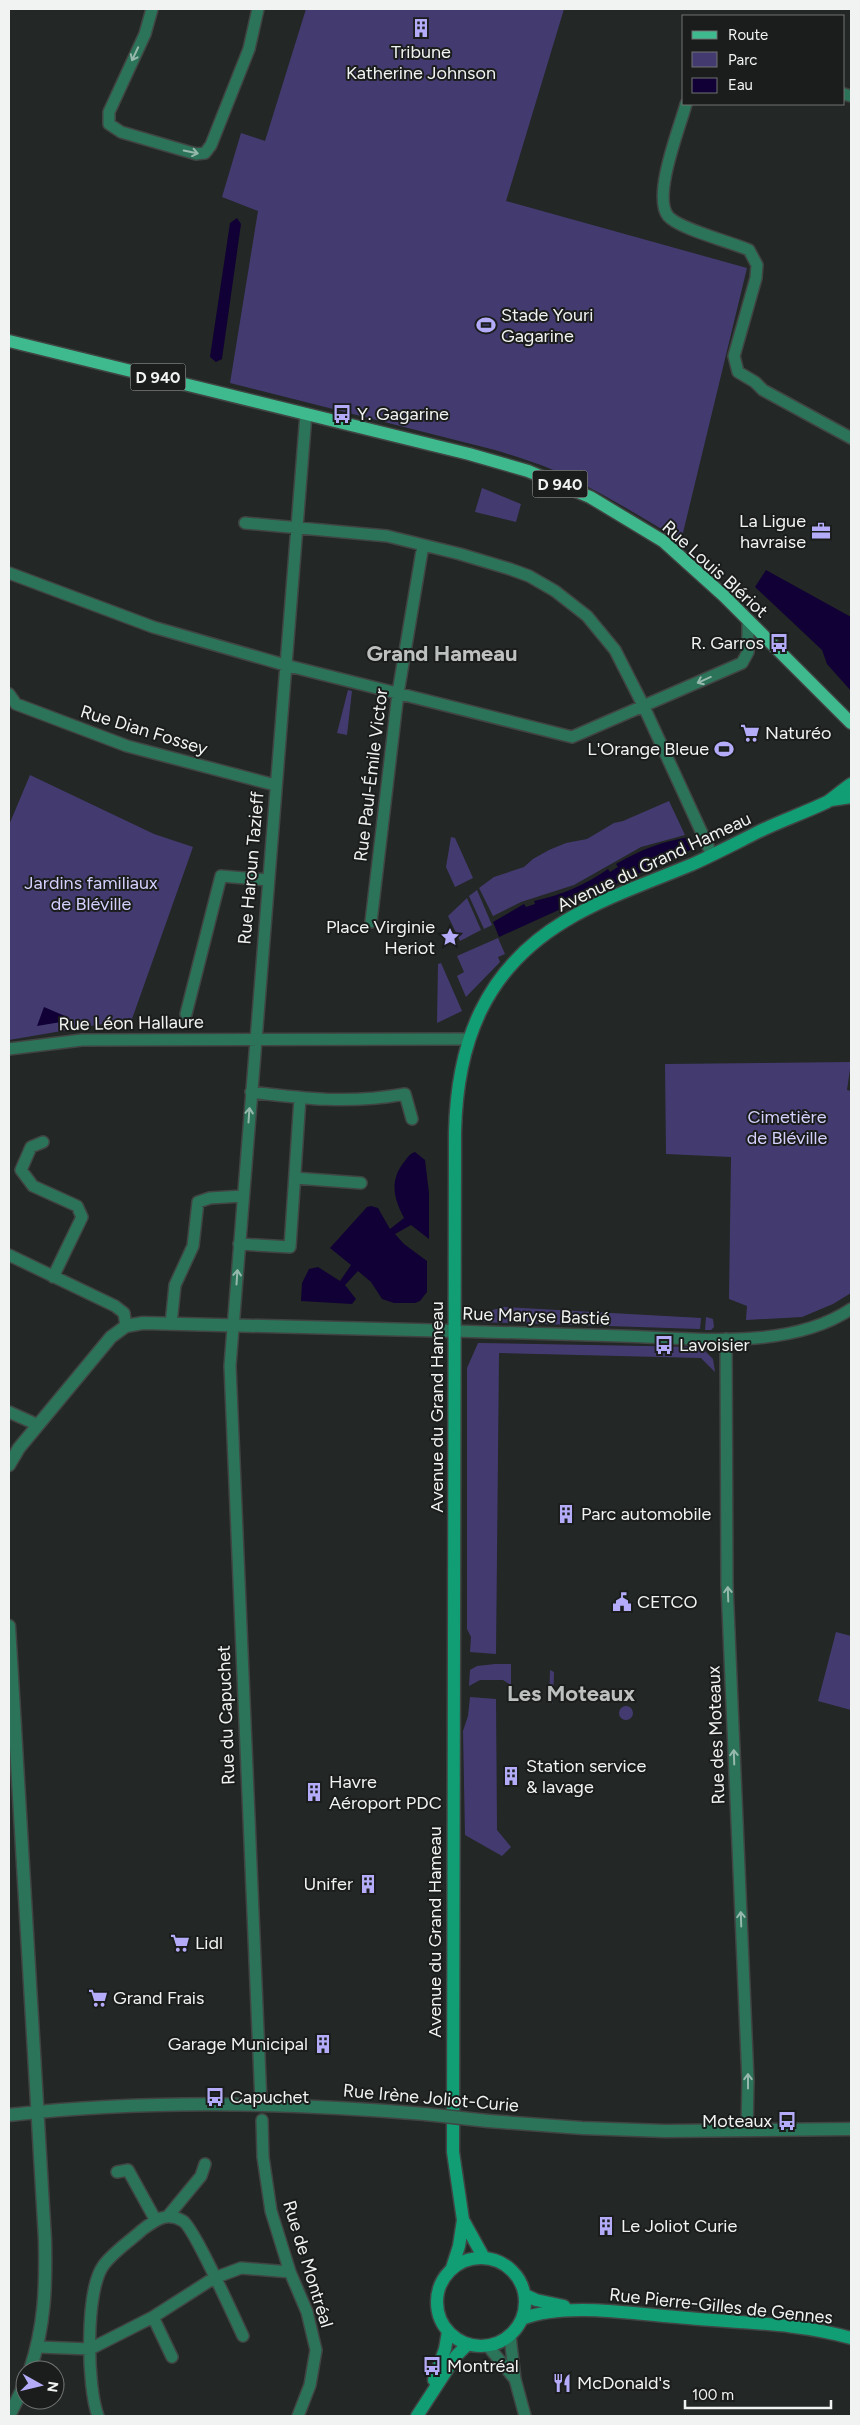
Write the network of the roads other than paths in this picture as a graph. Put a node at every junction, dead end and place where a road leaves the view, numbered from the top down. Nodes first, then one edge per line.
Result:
1 (152, 9) edge
2 (258, 9) edge
3 (686, 105) edge
4 (9, 341) edge
5 (306, 414) junction
6 (851, 438) edge
7 (245, 523) dead end
8 (296, 528) junction
9 (423, 545) junction
10 (9, 572) edge
11 (748, 621) junction
12 (285, 665) junction
13 (398, 693) junction
14 (9, 694) edge
15 (644, 707) junction
16 (850, 723) edge
17 (851, 784) edge
18 (275, 785) junction
19 (851, 797) edge
20 (828, 801) junction
21 (712, 855) junction
22 (268, 880) junction
23 (371, 922) dead end
24 (186, 1014) dead end
25 (468, 1039) junction
26 (255, 1040) junction
27 (9, 1048) edge
28 (251, 1092) junction
29 (300, 1098) junction
30 (412, 1119) dead end
31 (42, 1142) dead end
32 (295, 1178) junction
33 (361, 1183) dead end
34 (243, 1196) junction
35 (239, 1244) junction
36 (9, 1255) edge
37 (54, 1277) junction
38 (851, 1309) edge
39 (171, 1324) junction
40 (233, 1325) junction
41 (126, 1326) junction
42 (455, 1331) junction
43 (726, 1339) junction
44 (9, 1412) edge
45 (38, 1425) junction
46 (9, 1465) edge
47 (9, 1626) edge
48 (261, 2103) junction
49 (38, 2111) junction
50 (9, 2114) edge
51 (262, 2120) dead end
52 (851, 2129) edge
53 (746, 2130) junction
54 (205, 2164) dead end
55 (117, 2172) dead end
56 (168, 2216) junction
57 (155, 2219) junction
58 (463, 2220) junction
59 (484, 2258) junction
60 (452, 2268) junction
61 (290, 2272) junction
62 (214, 2278) junction
63 (525, 2295) junction
64 (586, 2310) junction
65 (153, 2317) junction
66 (522, 2320) junction
67 (448, 2332) junction
68 (243, 2336) dead end
69 (510, 2336) junction
70 (851, 2338) edge
71 (467, 2345) junction
72 (488, 2346) junction
73 (38, 2347) junction
74 (90, 2349) junction
75 (172, 2357) dead end
76 (33, 2360) edge
77 (515, 2379) junction
78 (425, 2403) junction
79 (98, 2416) edge
80 (298, 2416) edge
81 (417, 2416) edge
82 (525, 2416) edge

1 -> 2 street
3 - 6 street
4 - 5 main road, D 940
5 - 8 street, Rue Haroun Tazieff
5 - 11 main road, Rue Louis Blériot / D 940
7 - 8 street
8 - 9 street
8 - 12 street, Rue Haroun Tazieff
9 - 13 street, Rue Paul-Émile Victor
9 - 15 street
10 - 12 street
11 -> 15 street
11 - 16 main road, Rue Louis Blériot / D 940
12 - 13 street
12 - 18 street, Rue Haroun Tazieff
13 - 15 street
13 - 23 street, Rue Paul-Émile Victor
14 - 18 street, Rue Dian Fossey
15 - 21 street
17 - 20 main road, Avenue du Grand Hameau
18 - 22 street, Rue Haroun Tazieff
19 - 20 main road, Avenue du Grand Hameau
20 - 21 main road, Avenue du Grand Hameau
21 - 25 main road, Avenue du Grand Hameau
22 - 24 street
22 - 26 street, Rue Haroun Tazieff
25 - 26 street, Rue Léon Hallaure
25 - 42 main road, Avenue du Grand Hameau
26 - 27 street, Rue Léon Hallaure
26 - 28 street, Rue Haroun Tazieff
28 - 29 street
34 -> 28 street, Rue Haroun Tazieff
29 - 30 street
29 - 32 street
31 - 37 street
32 - 33 street
32 - 35 street
34 - 35 street, Rue Haroun Tazieff
34 - 39 street
40 -> 35 street, Rue Haroun Tazieff
36 - 37 street
37 - 41 street
38 - 43 street, Rue Maryse Bastié
39 - 40 street, Rue Maryse Bastié
39 - 41 street, Rue Maryse Bastié
40 - 42 street, Rue Maryse Bastié
40 - 48 street, Rue du Capuchet
41 - 45 street
42 - 43 street, Rue Maryse Bastié
42 - 58 main road, Avenue du Grand Hameau
53 -> 43 street, Rue des Moteaux
44 - 45 street
45 - 46 street
47 - 49 street
48 - 49 street, Rue Irène Joliot-Curie
48 - 53 street, Rue Irène Joliot-Curie, bridge
49 - 50 street, Rue Irène Joliot-Curie
49 - 73 street
51 - 61 street, Rue de Montréal
52 - 53 street, Rue Irène Joliot-Curie
54 - 56 street
55 - 57 street
56 - 57 street
56 - 62 street
57 - 74 street
58 - 59 main road, Avenue du Grand Hameau
58 - 60 main road, Avenue du Grand Hameau
59 - 60 main road
59 - 63 main road
60 - 67 main road, Avenue du Grand Hameau
61 - 62 street
61 - 80 street, Rue de Montréal
62 - 65 street
62 - 68 street
63 - 64 main road, Rue Pierre-Gilles de Gennes
63 - 66 main road
64 - 66 main road, Rue Pierre-Gilles de Gennes
64 - 70 main road, Rue Pierre-Gilles de Gennes
65 - 74 street
65 - 75 street
66 - 69 main road
67 - 71 main road
67 - 78 main road
69 - 72 main road
69 - 77 street
71 - 72 main road
71 - 78 main road
72 - 77 street
73 - 74 street
73 - 76 street
74 - 79 street
77 - 82 street
78 - 81 main road

